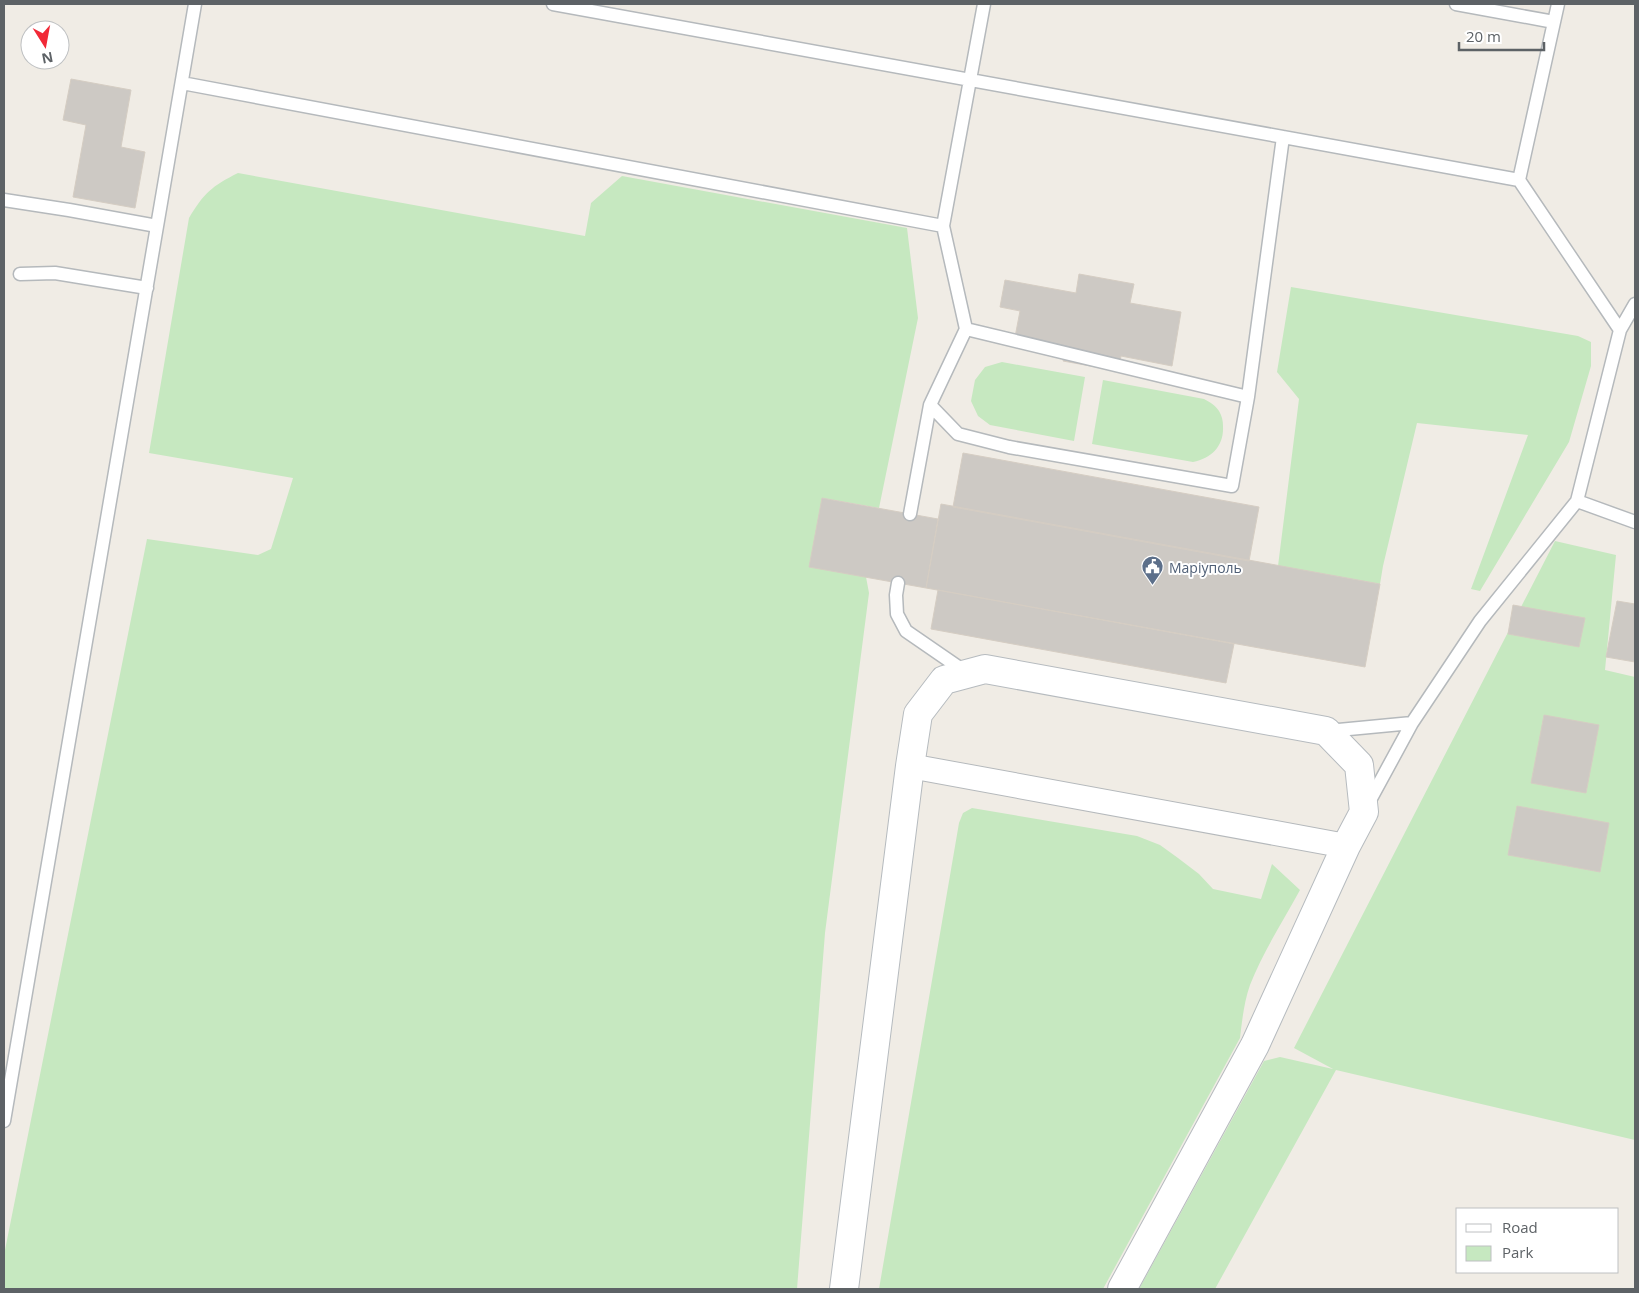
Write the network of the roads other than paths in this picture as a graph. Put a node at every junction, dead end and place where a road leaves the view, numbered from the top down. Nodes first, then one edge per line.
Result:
1 (196, 4) edge
2 (553, 4) edge
3 (984, 4) edge
4 (1456, 4) edge
5 (1558, 4) edge
6 (1554, 22) junction
7 (970, 80) junction
8 (182, 83) junction
9 (1283, 137) junction
10 (1519, 180) junction
11 (4, 200) edge
12 (157, 226) junction
13 (943, 226) junction
14 (20, 274) dead end
15 (147, 288) junction
16 (1635, 304) edge
17 (966, 329) junction
18 (1620, 330) junction
19 (1248, 397) junction
20 (930, 404) junction
21 (1577, 501) junction
22 (910, 514) dead end
23 (1635, 522) edge
24 (898, 583) dead end
25 (967, 674) junction
26 (1412, 723) junction
27 (1326, 731) junction
28 (910, 766) junction
29 (1364, 812) junction
30 (1346, 846) junction
31 (4, 1121) edge
32 (844, 1289) edge
33 (1122, 1289) edge

1 - 8 lane
2 - 7 lane
3 - 7 lane
4 - 6 lane
5 - 6 lane
6 - 10 lane
7 - 9 lane
7 - 13 lane
8 - 12 lane
8 - 13 lane
9 - 10 lane
9 - 19 lane
10 - 18 lane
11 - 12 lane
12 - 15 lane
13 - 17 lane
14 - 15 lane
15 - 31 lane
16 - 18 lane
17 - 19 lane
17 - 20 lane
18 - 21 lane
19 - 20 lane
20 - 22 lane
21 - 23 lane
21 - 26 lane
24 - 25 lane
25 - 27 main road
25 - 28 main road
26 - 27 lane
26 - 29 lane
27 - 29 main road
28 - 30 street
28 - 32 main road
29 - 30 main road
30 - 33 main road

